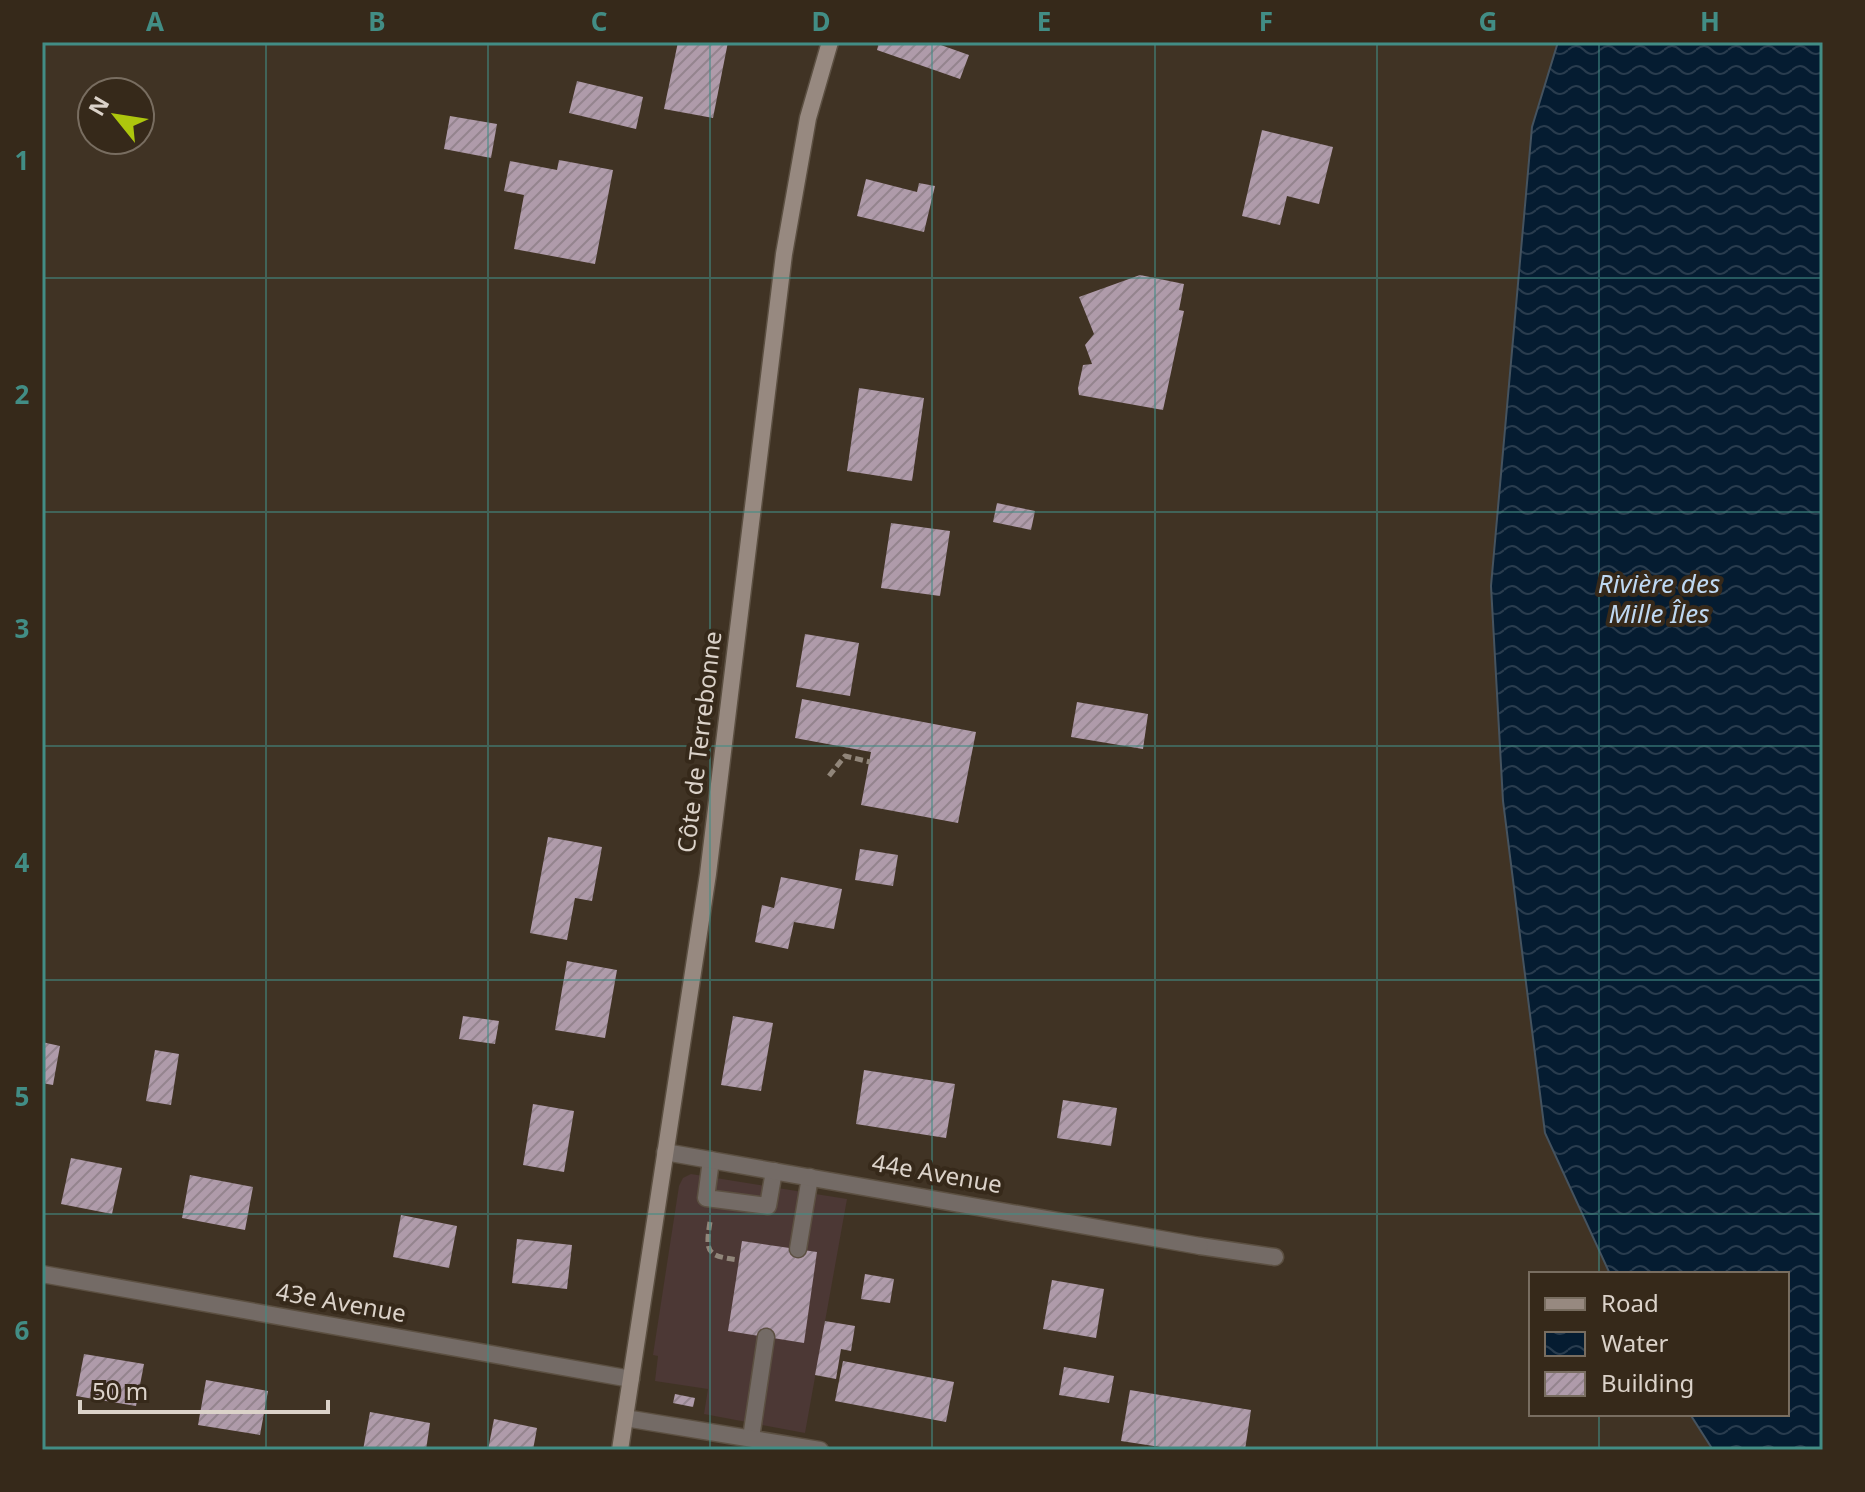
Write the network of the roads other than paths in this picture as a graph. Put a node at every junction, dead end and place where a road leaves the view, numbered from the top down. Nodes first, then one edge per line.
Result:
1 (830, 42) edge
2 (665, 1152) junction
3 (711, 1160) junction
4 (774, 1171) junction
5 (810, 1177) junction
6 (798, 1249) dead end
7 (1275, 1257) dead end
8 (42, 1274) edge
9 (766, 1337) dead end
10 (631, 1379) junction
11 (625, 1418) junction
12 (751, 1438) junction
13 (620, 1450) edge
14 (820, 1450) edge

1 - 2 main road, Côte de Terrebonne
2 - 3 street, 44e Avenue
2 - 10 main road, Côte de Terrebonne
3 - 4 street, 44e Avenue
3 - 4 street
4 - 5 street, 44e Avenue
5 - 6 street
5 - 7 street, 44e Avenue
8 - 10 street, 43e Avenue
9 - 12 street
10 - 11 main road, Côte de Terrebonne
11 - 12 street
11 - 13 main road, Côte de Terrebonne
12 - 14 street

